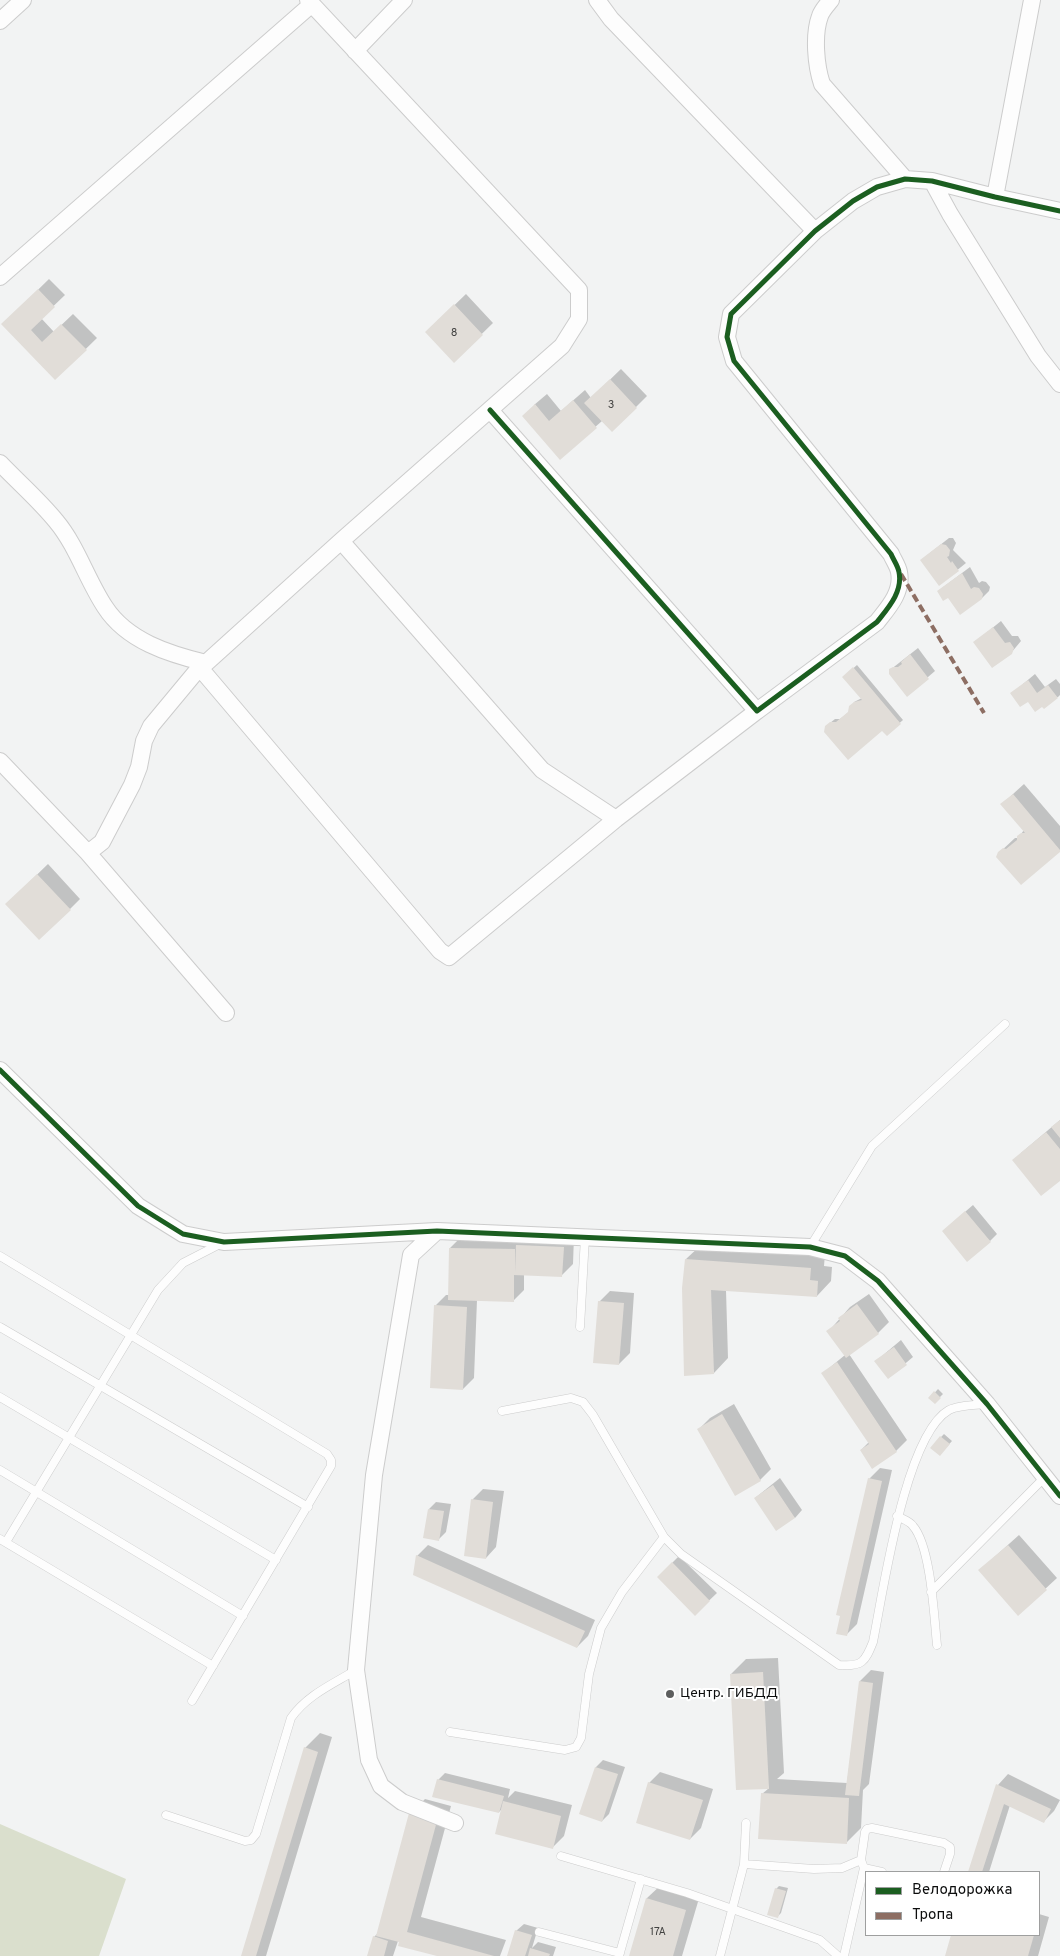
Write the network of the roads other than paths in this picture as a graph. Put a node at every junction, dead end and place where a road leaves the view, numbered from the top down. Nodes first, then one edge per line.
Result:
1 (23, 0) edge
2 (404, 0) edge
3 (597, 0) edge
4 (831, 0) edge
5 (1032, 0) edge
6 (310, 2) edge
7 (0, 21) edge
8 (355, 51) junction
9 (905, 179) junction
10 (932, 181) junction
11 (995, 197) junction
12 (1060, 210) edge
13 (815, 232) junction
14 (0, 277) edge
15 (1060, 384) edge
16 (490, 410) junction
17 (0, 463) edge
18 (341, 541) junction
19 (203, 665) junction
20 (757, 711) junction
21 (0, 761) edge
22 (616, 820) junction
23 (88, 853) junction
24 (226, 1014) dead end
25 (1004, 1024) dead end
26 (0, 1070) edge
27 (437, 1231) junction
28 (584, 1237) junction
29 (224, 1242) junction
30 (810, 1247) junction
31 (0, 1256) edge
32 (0, 1327) edge
33 (580, 1327) dead end
34 (130, 1334) junction
35 (100, 1386) junction
36 (0, 1397) edge
37 (987, 1404) junction
38 (502, 1411) dead end
39 (69, 1438) junction
40 (0, 1470) edge
41 (1045, 1477) junction
42 (36, 1492) junction
43 (1060, 1496) edge
44 (308, 1507) junction
45 (897, 1516) junction
46 (664, 1537) junction
47 (3, 1541) edge
48 (276, 1560) junction
49 (931, 1592) junction
50 (243, 1616) junction
51 (937, 1645) dead end
52 (213, 1666) junction
53 (356, 1670) junction
54 (192, 1700) dead end
55 (450, 1732) dead end
56 (166, 1815) dead end
57 (455, 1823) dead end
58 (746, 1823) dead end
59 (561, 1856) dead end
60 (861, 1860) junction
61 (744, 1864) junction
62 (864, 1868) junction
63 (878, 1871) edge
64 (944, 1871) edge
65 (641, 1879) junction
66 (733, 1909) junction
67 (539, 1932) dead end
68 (619, 1955) edge
69 (720, 1956) edge
70 (838, 1956) edge
71 (844, 1956) edge

1 - 7 street
2 - 8 street
3 - 13 street
4 - 9 street
5 - 11 street
6 - 8 street
6 - 14 street
8 - 16 street
9 - 10 street
9 - 13 street
10 - 11 street
10 - 15 street
11 - 12 street
13 - 20 street
16 - 18 street
16 - 20 street
17 - 19 street
18 - 19 street
18 - 22 street
19 - 22 street
19 - 23 street
20 - 22 street
21 - 23 street
23 - 24 street
25 - 30 lane
26 - 29 street
27 - 28 street
27 - 29 street
27 - 53 street
28 - 30 street
28 - 33 lane
29 - 34 lane
30 - 37 street
31 - 34 lane
32 - 35 lane
34 - 35 lane
34 - 44 lane
35 - 39 lane
35 - 44 lane
36 - 39 lane
37 - 41 street
37 - 45 lane
38 - 46 lane
39 - 42 lane
39 - 48 lane
40 - 42 lane
41 - 43 street
41 - 49 lane
42 - 47 lane
42 - 50 lane
44 - 48 lane
45 - 46 lane
45 - 49 lane
46 - 55 lane
47 - 52 lane
48 - 50 lane
49 - 51 lane
50 - 52 lane
52 - 54 lane
53 - 56 lane
53 - 57 street
58 - 61 lane
59 - 65 lane
60 - 61 lane
60 - 62 lane
60 - 64 lane
61 - 66 lane
62 - 63 lane
62 - 71 lane
65 - 66 lane
65 - 68 lane
66 - 69 lane
66 - 70 lane
67 - 68 lane

